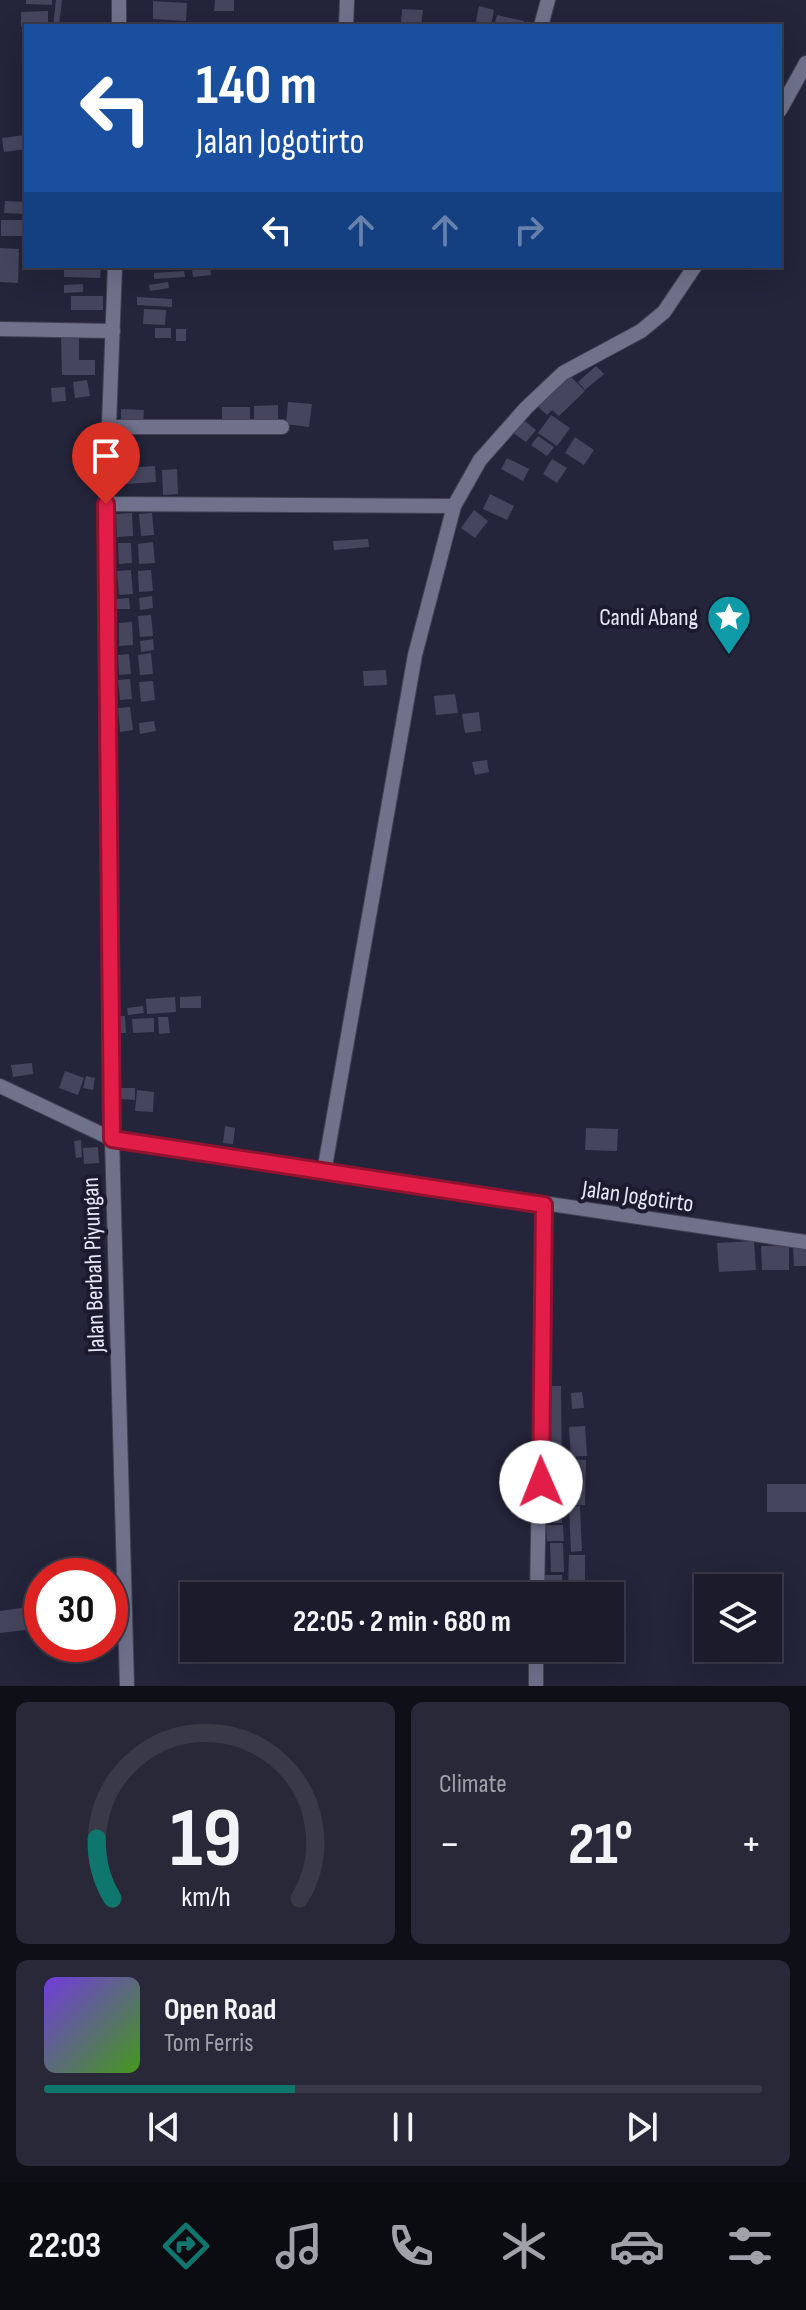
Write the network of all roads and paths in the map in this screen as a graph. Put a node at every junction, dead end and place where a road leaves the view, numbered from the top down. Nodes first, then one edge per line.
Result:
1 (119, 0) edge
2 (347, 0) edge
3 (548, 0) edge
4 (119, 24) edge
5 (346, 24) edge
6 (542, 24) edge
7 (806, 63) edge
8 (782, 106) edge
9 (115, 268) edge
10 (694, 268) edge
11 (0, 329) edge
12 (113, 331) junction
13 (108, 427) junction
14 (282, 427) dead end
15 (106, 504) junction
16 (454, 506) junction
17 (0, 1086) edge
18 (112, 1139) junction
19 (324, 1172) junction
20 (544, 1205) junction
21 (806, 1242) edge
22 (537, 1582) edge
23 (536, 1662) edge
24 (127, 1686) edge
25 (536, 1686) edge

1 - 4 street
2 - 5 street
3 - 6 street
7 - 8 street
9 - 12 street, Jalan Berbah Piyungan
10 - 16 street
11 - 12 street
12 - 13 street, Jalan Berbah Piyungan
13 - 14 street
13 - 15 street, Jalan Berbah Piyungan
15 - 16 street
15 - 18 street, Jalan Berbah Piyungan
16 - 19 street
17 - 18 street, Jalan Jogotirto
18 - 19 street, Jalan Jogotirto
18 - 24 street, Jalan Berbah Piyungan
19 - 20 street, Jalan Jogotirto
20 - 21 street, Jalan Jogotirto
20 - 22 street
23 - 25 street

